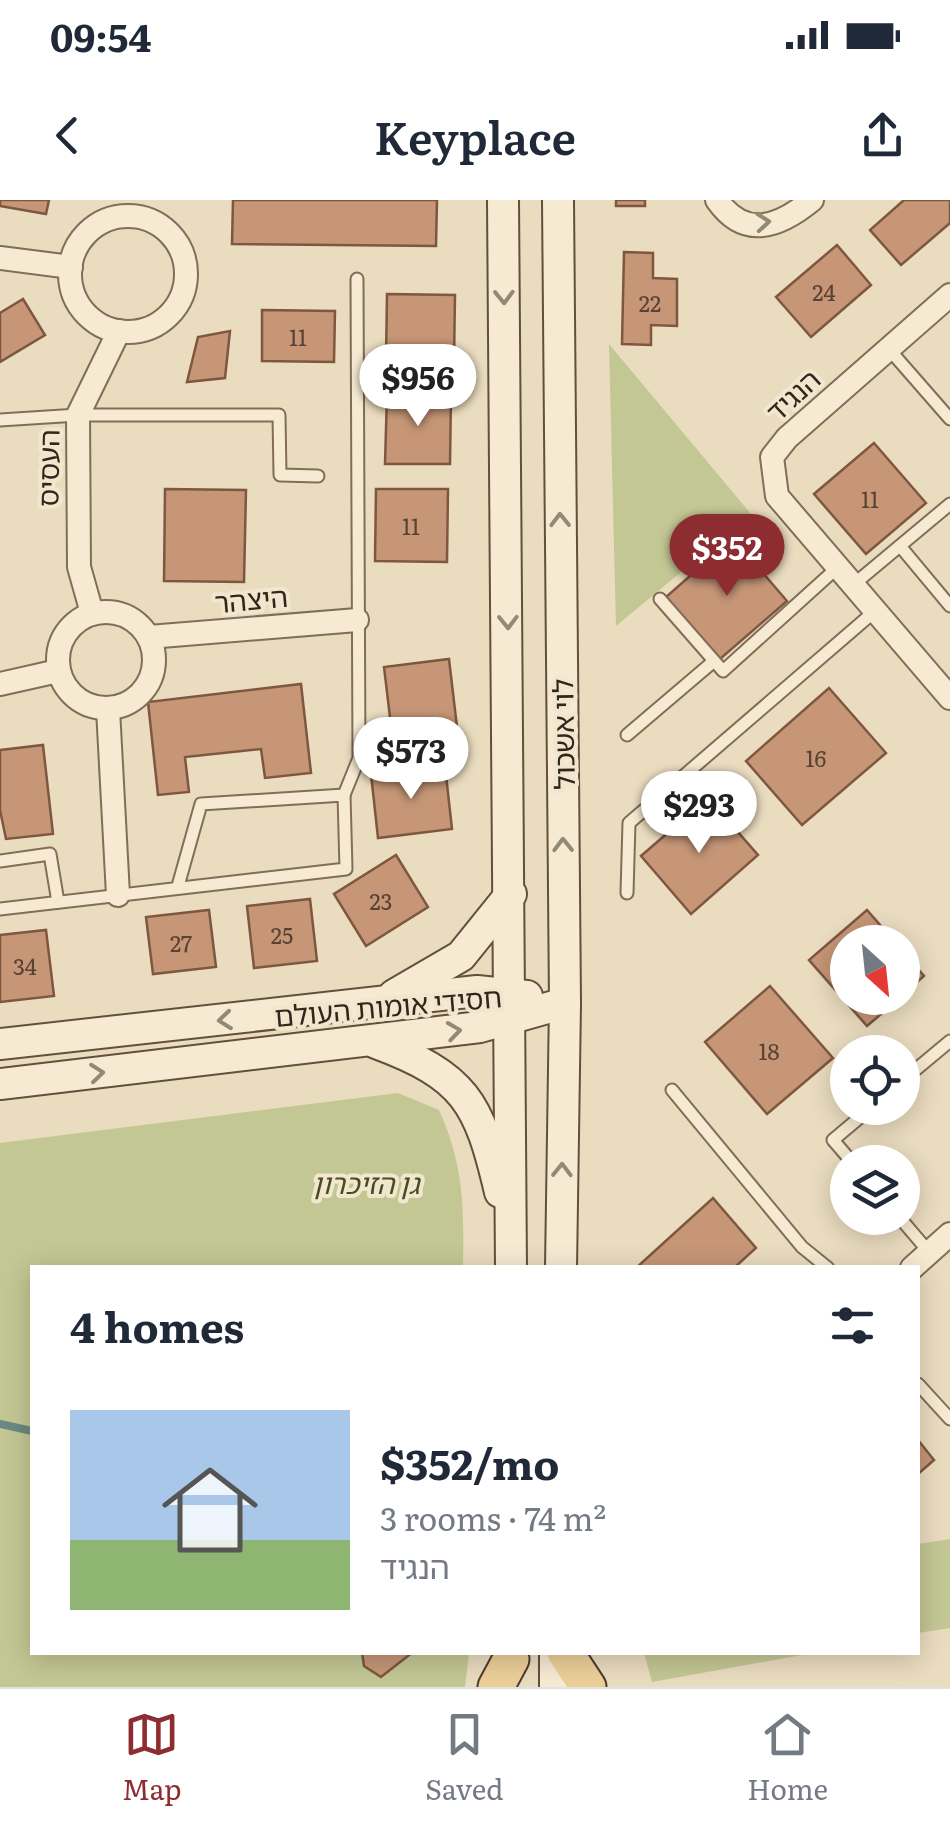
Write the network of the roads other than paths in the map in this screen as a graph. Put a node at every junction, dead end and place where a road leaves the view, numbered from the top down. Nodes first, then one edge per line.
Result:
1 (160, 200) edge
2 (503, 200) edge
3 (558, 200) edge
4 (717, 200) edge
5 (812, 200) edge
6 (143, 218) junction
7 (0, 258) edge
8 (70, 267) junction
9 (357, 279) dead end
10 (950, 294) edge
11 (119, 332) junction
12 (888, 348) junction
13 (78, 415) junction
14 (950, 419) edge
15 (0, 420) edge
16 (318, 476) dead end
17 (950, 504) edge
18 (900, 546) junction
19 (846, 576) junction
20 (660, 598) dead end
21 (950, 606) edge
22 (875, 611) junction
23 (92, 613) junction
24 (357, 620) junction
25 (149, 637) junction
26 (714, 661) junction
27 (58, 671) junction
28 (0, 684) edge
29 (948, 691) edge
30 (108, 709) junction
31 (627, 735) dead end
32 (344, 796) junction
33 (0, 861) edge
34 (178, 886) junction
35 (627, 893) dead end
36 (510, 894) junction
37 (118, 895) junction
38 (58, 902) junction
39 (0, 909) edge
40 (565, 1003) junction
41 (377, 1004) junction
42 (510, 1008) junction
43 (950, 1041) edge
44 (373, 1042) junction
45 (0, 1044) edge
46 (920, 1066) edge
47 (0, 1084) edge
48 (672, 1090) dead end
49 (851, 1125) edge
50 (837, 1145) edge
51 (950, 1234) edge
52 (908, 1235) edge
53 (511, 1254) edge
54 (921, 1260) edge
55 (561, 1265) edge
56 (824, 1265) edge
57 (920, 1386) edge
58 (950, 1419) edge
59 (556, 1655) edge
60 (566, 1655) edge
61 (555, 1687) edge
62 (588, 1687) edge

1 - 6 street
2 -> 36 main road, לוי אשכול
40 -> 3 main road, לוי אשכול
4 -> 5 street
6 - 8 street
6 - 11 street
7 - 8 street
8 - 11 street
9 - 24 lane
10 - 12 street, הנגיד
11 - 13 street, העסיס
12 - 14 lane
12 - 19 street, הנגיד
13 - 15 lane
13 - 16 lane
13 - 23 street, העסיס
17 - 18 lane
18 - 19 lane
18 - 21 lane
19 - 22 street, הנגיד
19 - 26 lane
20 - 26 lane
22 - 29 street, הנגיד
22 - 35 lane
23 - 25 street
23 - 27 street
24 - 25 street, היצהר
24 - 32 lane
25 - 30 street
26 - 31 lane
27 - 28 street
27 - 30 street
30 - 37 street
32 - 34 lane
32 - 34 lane
33 - 38 lane
34 - 37 lane
36 - 41 main road
36 - 42 main road, לוי אשכול
37 - 38 lane
38 - 39 lane
40 - 42 main road, חסידי אומות העולם
55 -> 40 main road, לוי אשכול
41 - 42 main road, חסידי אומות העולם
41 -> 45 main road, חסידי אומות העולם
44 -> 42 main road, חסידי אומות העולם
42 - 53 main road, לוי אשכול
43 - 46 lane
47 -> 44 main road, חסידי אומות העולם
44 - 53 main road
48 - 56 lane
49 - 50 lane
51 - 54 street
52 - 54 lane
57 - 58 lane
59 - 61 main road
60 - 62 main road

